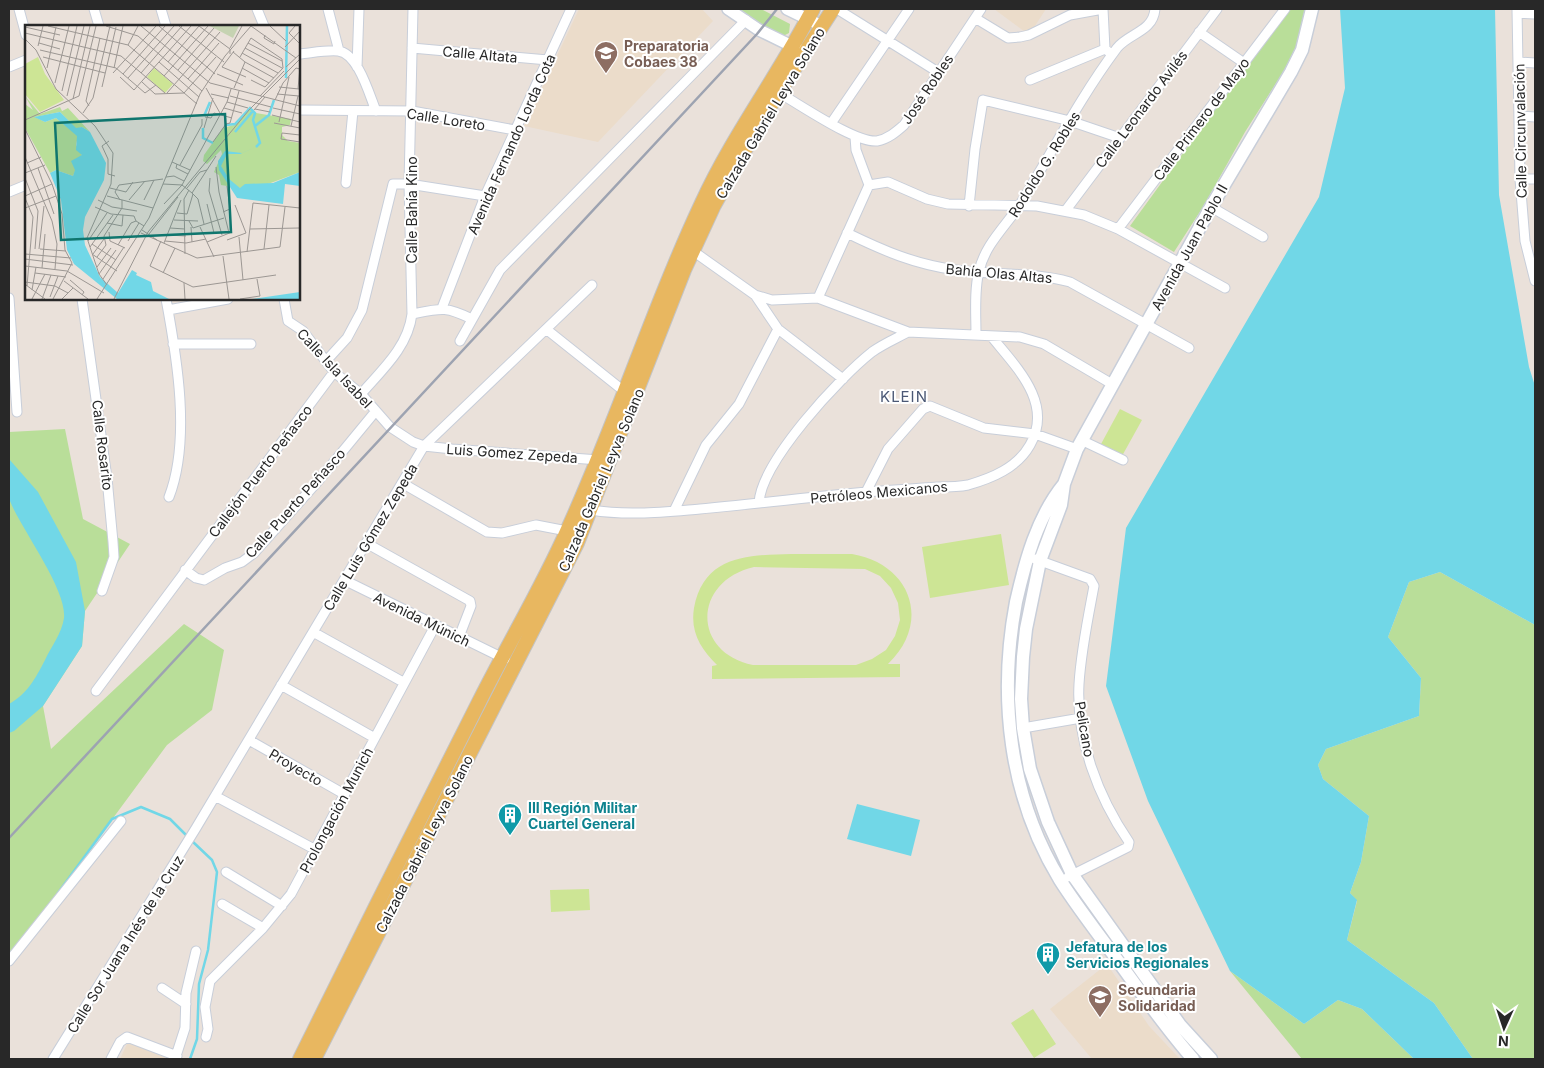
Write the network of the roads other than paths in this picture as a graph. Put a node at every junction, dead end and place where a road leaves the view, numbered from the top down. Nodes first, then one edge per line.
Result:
1 (19, 9) edge
2 (94, 9) edge
3 (161, 9) edge
4 (256, 9) edge
5 (328, 9) edge
6 (360, 9) edge
7 (413, 9) edge
8 (571, 9) edge
9 (728, 9) edge
10 (787, 9) edge
11 (835, 9) edge
12 (909, 9) edge
13 (981, 9) edge
14 (1103, 9) edge
15 (1217, 9) edge
16 (1284, 9) edge
17 (1312, 9) edge
18 (1155, 11) edge
19 (1517, 11) edge
20 (810, 14) edge
21 (1535, 14) edge
22 (975, 18) junction
23 (746, 20) junction
24 (99, 25) edge
25 (166, 25) edge
26 (264, 25) edge
27 (822, 26) junction
28 (25, 31) edge
29 (1199, 32) junction
30 (888, 40) junction
31 (793, 46) junction
32 (412, 48) junction
33 (1105, 49) junction
34 (339, 51) junction
35 (300, 54) edge
36 (805, 54) junction
37 (1114, 55) junction
38 (25, 60) edge
39 (548, 60) junction
40 (1244, 62) junction
41 (1519, 62) junction
42 (1535, 63) edge
43 (9, 67) edge
44 (357, 67) junction
45 (938, 72) junction
46 (1030, 80) dead end
47 (779, 93) junction
48 (300, 110) edge
49 (353, 111) junction
50 (376, 111) junction
51 (412, 111) junction
52 (1519, 116) junction
53 (1535, 116) edge
54 (1070, 121) junction
55 (832, 122) junction
56 (515, 130) junction
57 (855, 137) junction
58 (1120, 138) junction
59 (1520, 179) junction
60 (1535, 179) edge
61 (346, 183) dead end
62 (409, 184) junction
63 (25, 185) edge
64 (869, 185) junction
65 (9, 192) edge
66 (484, 196) junction
67 (969, 206) junction
68 (1019, 206) junction
69 (1211, 207) junction
70 (1066, 210) junction
71 (1118, 229) junction
72 (847, 233) junction
73 (1263, 237) dead end
74 (1525, 241) junction
75 (1535, 241) edge
76 (693, 251) junction
77 (1179, 264) junction
78 (978, 272) junction
79 (1535, 281) edge
80 (592, 285) dead end
81 (1225, 288) dead end
82 (755, 295) junction
83 (9, 298) edge
84 (818, 298) junction
85 (82, 300) edge
86 (166, 300) edge
87 (223, 300) edge
88 (284, 300) edge
89 (442, 308) junction
90 (168, 310) junction
91 (412, 314) junction
92 (472, 319) junction
93 (1146, 323) junction
94 (546, 329) junction
95 (778, 329) junction
96 (908, 332) junction
97 (976, 335) junction
98 (991, 336) junction
99 (460, 341) dead end
100 (174, 344) junction
101 (251, 344) dead end
102 (1190, 348) dead end
103 (326, 361) junction
104 (334, 372) junction
105 (844, 379) junction
106 (1112, 384) junction
107 (625, 392) junction
108 (361, 394) junction
109 (17, 412) dead end
110 (375, 412) junction
111 (1035, 434) junction
112 (1079, 445) junction
113 (424, 446) junction
114 (599, 460) junction
115 (1123, 460) dead end
116 (402, 483) junction
117 (1064, 484) junction
118 (866, 492) junction
119 (169, 497) dead end
120 (759, 503) junction
121 (591, 510) junction
122 (674, 511) junction
123 (567, 531) junction
124 (366, 542) junction
125 (1028, 556) junction
126 (1040, 561) junction
127 (185, 570) junction
128 (344, 580) junction
129 (102, 590) dead end
130 (435, 626) junction
131 (313, 632) junction
132 (459, 637) junction
133 (501, 658) junction
134 (516, 664) junction
135 (404, 682) junction
136 (281, 685) junction
137 (96, 691) dead end
138 (1080, 718) junction
139 (1023, 728) junction
140 (373, 737) junction
141 (249, 740) junction
142 (344, 794) junction
143 (215, 796) junction
144 (121, 821) dead end
145 (196, 828) joint
146 (316, 850) junction
147 (226, 872) dead end
148 (1066, 877) junction
149 (222, 904) dead end
150 (282, 906) junction
151 (384, 906) junction
152 (263, 928) junction
153 (196, 951) dead end
154 (9, 961) edge
155 (162, 988) dead end
156 (186, 1004) junction
157 (206, 1037) dead end
158 (176, 1058) edge
159 (53, 1059) edge
160 (111, 1059) edge
161 (304, 1059) edge
162 (1193, 1059) edge
163 (1211, 1059) edge

1 - 28 street
2 - 24 street
3 - 25 street
4 - 26 street
5 - 34 street
6 - 44 street
7 - 32 street, Calle Bahía Kino
8 - 39 street, Avenida Fernando Lorda Cota
9 - 23 street
10 - 20 street
11 - 27 main road, Calzada Gabriel Leyva Solano
11 - 30 street
12 - 30 street
13 - 22 street, José Robles
14 - 22 street
14 - 33 street
15 - 29 street, Calle Leonardo Avilés
16 - 40 street, Calle Primero de Mayo
17 - 69 main road, Avenida Juan Pablo II
18 - 37 street, Rodoldo G. Robles
19 - 21 street
19 - 41 street, Calle Circunvalación
20 - 27 street
20 - 31 main road, Calzada Gabriel Leyva Solano
22 - 45 street, José Robles
23 - 31 street
23 - 92 street
27 - 36 main road, Calzada Gabriel Leyva Solano
29 - 40 street
29 - 58 street, Calle Leonardo Avilés
30 - 45 street
30 - 55 street
31 - 36 street
31 - 107 main road, Calzada Gabriel Leyva Solano
32 - 39 street, Calle Altata
32 - 51 street, Calle Bahía Kino
33 - 37 street
33 - 46 street
34 - 35 street
34 - 44 street
36 - 47 main road, Calzada Gabriel Leyva Solano
37 - 54 street, Rodoldo G. Robles
38 - 43 street
39 - 56 street, Avenida Fernando Lorda Cota
40 - 71 street, Calle Primero de Mayo
41 - 42 street
41 - 52 street, Calle Circunvalación
44 - 50 street
45 - 57 street, José Robles
47 - 55 street
47 - 76 main road, Calzada Gabriel Leyva Solano
48 - 49 street, Calle Loreto
49 - 50 street, Calle Loreto
49 - 61 street
50 - 51 street, Calle Loreto
51 - 56 street, Calle Loreto
51 - 62 street, Calle Bahía Kino
52 - 53 street
52 - 59 street, Calle Circunvalación
54 - 58 street
54 - 67 street
54 - 68 street, Rodoldo G. Robles
55 - 57 street
56 - 66 street, Avenida Fernando Lorda Cota
57 - 64 street
58 - 70 street, Calle Leonardo Avilés
59 - 60 street
59 - 74 street, Calle Circunvalación
62 - 66 street
62 - 91 street, Calle Bahía Kino
62 - 103 street
63 - 65 street
64 - 67 street
64 - 72 street
66 - 89 street, Avenida Fernando Lorda Cota
67 - 68 street
68 - 70 street
68 - 78 street, Rodoldo G. Robles
69 - 73 street
69 - 77 main road, Avenida Juan Pablo II
70 - 71 street
71 - 77 street
72 - 78 street, Bahía Olas Altas
72 - 84 street
74 - 75 street
74 - 79 street, Calle Circunvalación
76 - 82 street
76 - 121 main road, Calzada Gabriel Leyva Solano
77 - 81 street
77 - 93 main road, Avenida Juan Pablo II
78 - 93 street, Bahía Olas Altas
78 - 97 street, Rodoldo G. Robles
80 - 94 street, Calle Luis Gómez Zepeda
82 - 84 street
82 - 95 street
83 - 109 street
84 - 96 street
85 - 129 street, Calle Rosarito
86 - 90 street
87 - 90 street
88 - 103 street, Calle Isla Isabel
89 - 91 street
89 - 92 street
90 - 100 street
91 - 108 street, Calle Bahía Kino
92 - 99 street
93 - 102 street, Bahía Olas Altas
93 - 106 main road, Avenida Juan Pablo II
94 - 107 street
94 - 113 street, Calle Luis Gómez Zepeda
95 - 105 street
95 - 122 street
96 - 97 street
96 - 105 street
97 - 98 street
98 - 106 street
98 - 111 street, Petróleos Mexicanos
100 - 101 street
100 - 119 street
103 - 104 street, Calle Isla Isabel
104 - 108 street, Calle Isla Isabel
104 - 127 street, Callejón Puerto Peñasco
105 - 120 street
106 - 112 main road, Avenida Juan Pablo II
107 - 114 main road, Calzada Gabriel Leyva Solano
108 - 110 street, Calle Isla Isabel
110 - 113 street, Calle Isla Isabel
110 - 127 street, Calle Puerto Peñasco
111 - 112 street
111 - 118 street, Petróleos Mexicanos
111 - 118 street
112 - 115 street
112 - 117 main road, Avenida Juan Pablo II
113 - 114 street, Luis Gomez Zepeda
113 - 116 street, Calle Luis Gómez Zepeda
114 - 123 main road, Calzada Gabriel Leyva Solano
116 - 123 street
116 - 124 street, Calle Luis Gómez Zepeda
117 - 125 main road, Avenida Juan Pablo II
117 - 126 main road, Avenida Juan Pablo II
118 - 120 street, Petróleos Mexicanos
120 - 122 street, Petróleos Mexicanos
121 - 122 street, Petróleos Mexicanos
121 - 134 main road, Calzada Gabriel Leyva Solano
123 - 133 main road, Calzada Gabriel Leyva Solano
124 - 128 street, Calle Luis Gómez Zepeda
124 - 132 street
125 - 126 street, Pelicano
125 - 148 main road, Avenida Juan Pablo II
126 - 138 street, Pelicano
126 - 139 main road, Avenida Juan Pablo II
127 - 137 street, Callejón Puerto Peñasco
128 - 130 street, Avenida Múnich
128 - 131 street, Calle Luis Gómez Zepeda
130 - 132 street, Avenida Múnich
130 - 135 street, Prolongación Munich
131 - 135 street
131 - 136 street, Calle Luis Gómez Zepeda
132 - 133 street, Avenida Múnich
133 - 134 street, Avenida Múnich
133 - 151 main road, Calzada Gabriel Leyva Solano
134 - 151 main road, Calzada Gabriel Leyva Solano
135 - 140 street, Prolongación Munich
136 - 140 street
136 - 141 street, Calle Luis Gómez Zepeda
138 - 139 street
138 - 148 street, Pelicano
139 - 148 main road, Avenida Juan Pablo II
140 - 142 street, Prolongación Munich
141 - 142 street, Proyecto
141 - 143 street, Calle Luis Gómez Zepeda
142 - 146 street, Prolongación Munich
143 - 145 street, Calle Luis Gómez Zepeda
143 - 146 street
144 - 154 street
145 - 159 street, Calle Sor Juana Inés de la Cruz
146 - 150 street, Prolongación Munich
147 - 150 street
148 - 162 main road, Avenida Juan Pablo II
148 - 163 main road, Avenida Juan Pablo II
149 - 152 street
150 - 152 street, Prolongación Munich
151 - 161 main road, Calzada Gabriel Leyva Solano
152 - 157 street, Prolongación Munich
153 - 156 street
155 - 156 street
156 - 158 street
158 - 160 street

